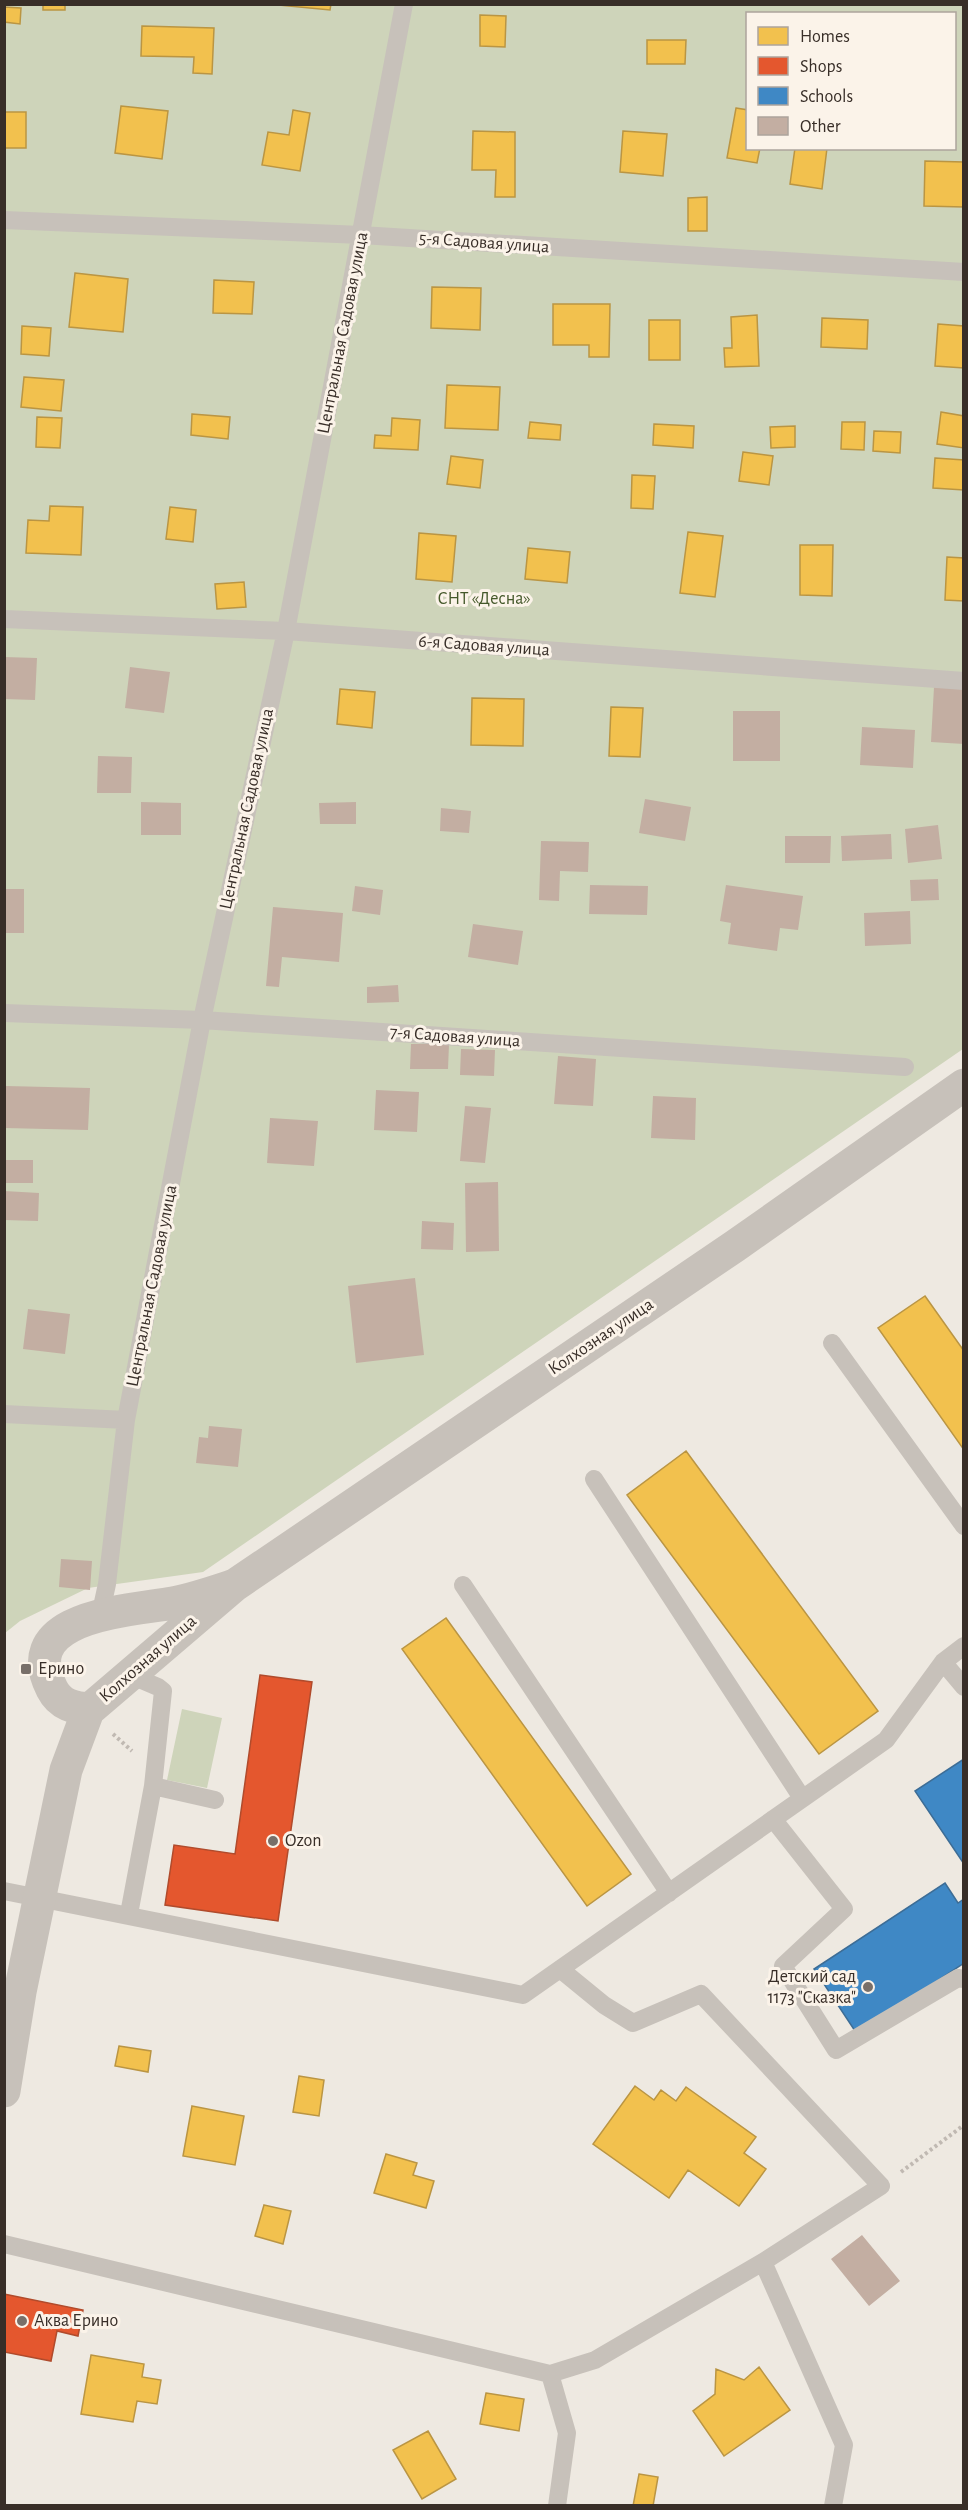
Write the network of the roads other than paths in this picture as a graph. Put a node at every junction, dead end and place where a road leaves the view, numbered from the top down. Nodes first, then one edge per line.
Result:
1 (404, 4) edge
2 (4, 220) edge
3 (361, 235) junction
4 (963, 272) edge
5 (4, 619) edge
6 (286, 631) junction
7 (963, 681) edge
8 (4, 1013) edge
9 (202, 1020) junction
10 (905, 1067) dead end
11 (963, 1085) edge
12 (832, 1343) dead end
13 (4, 1414) edge
14 (126, 1420) junction
15 (594, 1479) dead end
16 (963, 1526) edge
17 (235, 1585) junction
18 (463, 1585) dead end
19 (100, 1616) junction
20 (963, 1646) edge
21 (943, 1662) junction
22 (130, 1675) junction
23 (963, 1687) edge
24 (89, 1710) junction
25 (154, 1779) junction
26 (802, 1798) junction
27 (215, 1800) dead end
28 (773, 1819) junction
29 (4, 1891) edge
30 (669, 1893) junction
31 (39, 1896) junction
32 (129, 1914) junction
33 (560, 1969) junction
34 (963, 1978) edge
35 (4, 2091) edge
36 (4, 2244) edge
37 (763, 2262) junction
38 (550, 2374) junction
39 (557, 2505) edge
40 (833, 2505) edge

1 - 3 lane, Центральная Садовая улица
2 - 3 lane, 5-я Садовая улица
3 - 4 lane, 5-я Садовая улица
3 - 6 lane, Центральная Садовая улица
5 - 6 lane, 6-я Садовая улица
6 - 7 lane, 6-я Садовая улица
6 - 9 lane, Центральная Садовая улица
8 - 9 lane, 7-я Садовая улица
9 - 10 lane, 7-я Садовая улица
9 - 14 lane, Центральная Садовая улица
11 - 17 street, Колхозная улица
12 - 16 lane
13 - 14 lane
14 - 19 lane, Центральная Садовая улица
15 - 26 lane
17 - 19 street, Колхозная улица
17 - 22 street, Колхозная улица
18 - 30 lane
19 - 24 street, Колхозная улица
20 - 21 lane
21 - 23 lane
21 - 26 lane
22 - 24 street, Колхозная улица
22 - 25 lane
24 - 31 street
25 - 27 lane
25 - 32 lane
26 - 28 lane
28 - 30 lane
28 - 34 lane
29 - 31 lane
30 - 33 lane
31 - 32 lane
31 - 35 street
32 - 33 lane
33 - 37 lane
36 - 38 lane
37 - 38 lane
37 - 40 lane
38 - 39 lane

